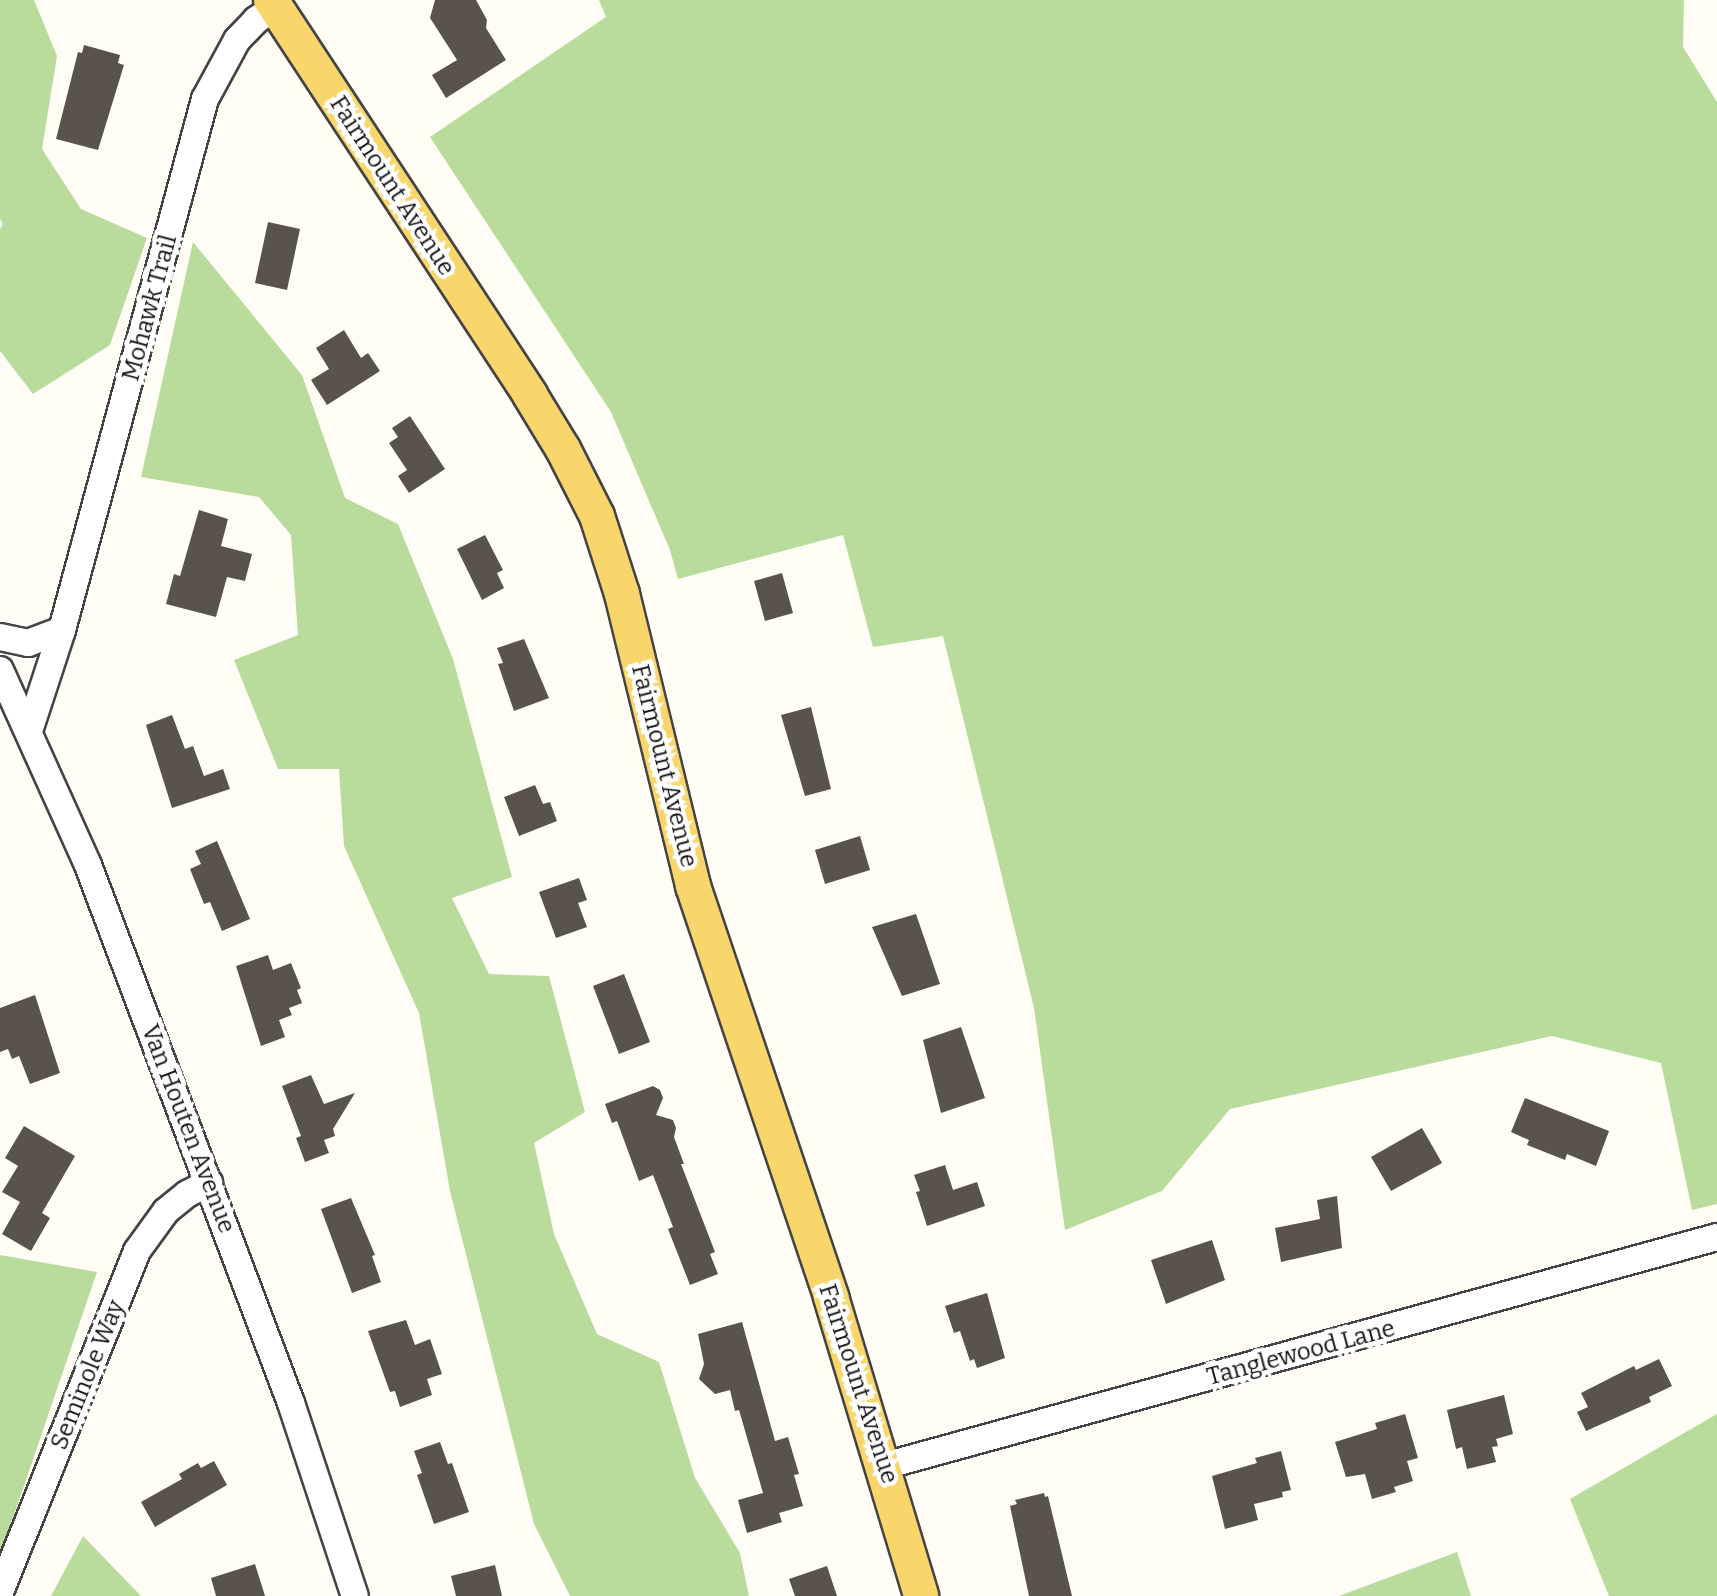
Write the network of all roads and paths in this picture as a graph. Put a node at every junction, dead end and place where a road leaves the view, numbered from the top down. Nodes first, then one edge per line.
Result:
1 (274, 4) edge
2 (62, 630) junction
3 (0, 637) edge
4 (0, 670) edge
5 (29, 731) junction
6 (209, 1183) junction
7 (1717, 1237) edge
8 (884, 1466) junction
9 (0, 1592) edge
10 (355, 1596) edge
11 (921, 1596) edge

1 - 2 street, Mohawk Trail
1 - 8 main road, Fairmount Avenue
2 - 3 street
2 - 5 street, Mohawk Trail
4 - 5 street, Van Houten Avenue
5 - 6 street, Van Houten Avenue
6 - 9 street, Seminole Way
6 - 10 street, Van Houten Avenue
7 - 8 street, Tanglewood Lane
8 - 11 main road, Fairmount Avenue

